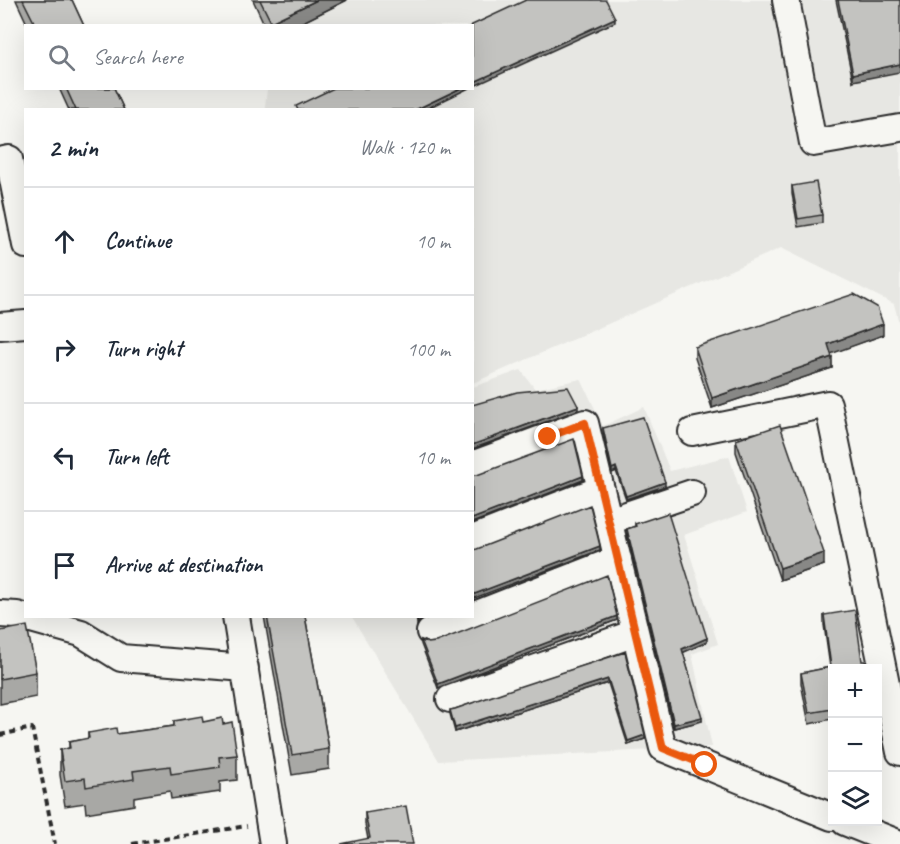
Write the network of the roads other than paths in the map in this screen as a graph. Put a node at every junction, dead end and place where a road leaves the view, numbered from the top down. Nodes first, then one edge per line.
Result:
1 (786, 0) edge
2 (900, 128) edge
3 (0, 161) edge
4 (24, 234) edge
5 (24, 324) edge
6 (0, 326) edge
7 (692, 432) dead end
8 (474, 464) edge
9 (601, 489) junction
10 (692, 493) dead end
11 (609, 520) junction
12 (474, 538) edge
13 (618, 560) junction
14 (0, 614) edge
15 (474, 615) edge
16 (24, 617) edge
17 (28, 618) edge
18 (236, 618) edge
19 (466, 618) edge
20 (430, 632) dead end
21 (635, 633) junction
22 (245, 668) junction
23 (450, 699) dead end
24 (900, 752) edge
25 (828, 815) edge
26 (855, 826) edge
27 (272, 833) edge
28 (900, 844) edge

1 - 2 lane
3 - 4 lane
5 - 6 lane
7 - 24 lane
8 - 9 lane
9 - 11 lane
9 - 12 lane
10 - 11 lane
11 - 13 lane
13 - 15 lane
13 - 21 lane
14 - 16 lane
17 - 22 lane
18 - 22 lane
19 - 20 lane
21 - 23 lane
21 - 25 lane
22 - 27 lane
26 - 28 lane

